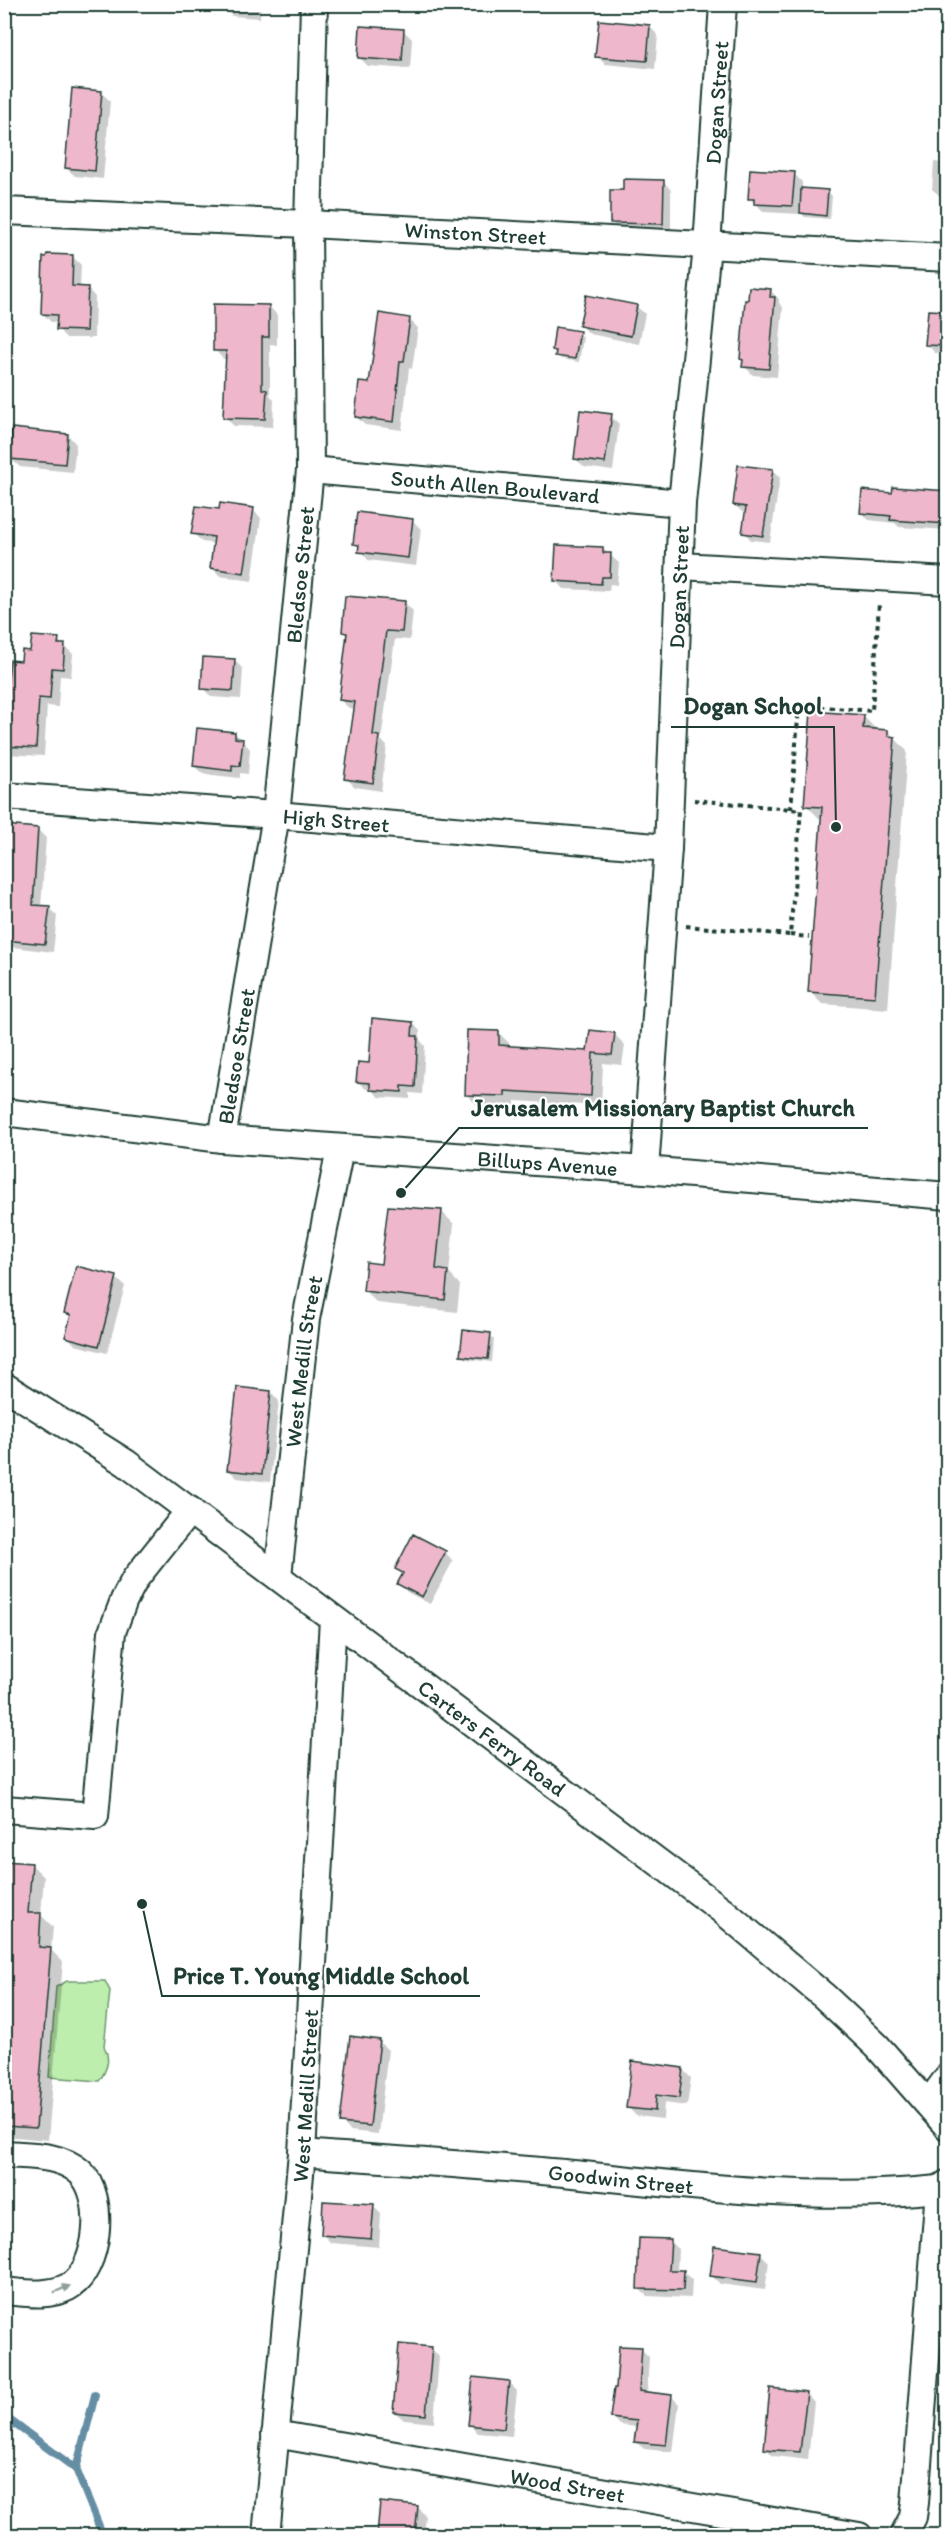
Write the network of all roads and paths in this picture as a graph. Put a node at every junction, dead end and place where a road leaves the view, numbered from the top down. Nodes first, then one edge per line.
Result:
1 (314, 4) edge
2 (723, 4) edge
3 (4, 211) edge
4 (308, 224) junction
5 (707, 246) junction
6 (948, 258) edge
7 (310, 470) junction
8 (682, 503) junction
9 (680, 566) junction
10 (880, 578) junction
11 (948, 581) edge
12 (4, 796) edge
13 (669, 798) junction
14 (791, 809) junction
15 (276, 815) junction
16 (668, 848) junction
17 (662, 924) junction
18 (790, 935) junction
19 (809, 937) dead end
20 (4, 1112) edge
21 (222, 1139) junction
22 (340, 1149) junction
23 (645, 1170) junction
24 (948, 1196) edge
25 (4, 1386) edge
26 (190, 1510) junction
27 (278, 1576) junction
28 (333, 1619) junction
29 (4, 1809) edge
30 (948, 2077) edge
31 (928, 2103) junction
32 (948, 2127) edge
33 (302, 2153) junction
34 (4, 2154) edge
35 (943, 2186) edge
36 (4, 2291) edge
37 (275, 2434) junction
38 (266, 2535) edge
39 (859, 2535) edge
40 (904, 2535) edge

1 - 4 street, Bledsoe Street
2 - 5 street, Dogan Street
3 - 4 street, Winston Street
4 - 5 street, Winston Street
4 - 7 street, Bledsoe Street
5 - 6 street, Winston Street
5 - 8 street, Dogan Street
7 - 8 street, South Allen Boulevard
7 - 15 street, Bledsoe Street
8 - 9 street, Dogan Street
9 - 10 street
9 - 13 street, Dogan Street
10 - 11 street
10 - 14 path
12 - 15 street, High Street
13 - 14 path
13 - 16 street, Dogan Street
14 - 18 path
15 - 16 street, High Street
15 - 21 street, Bledsoe Street
16 - 17 street, Dogan Street
17 - 18 path
17 - 23 street, Dogan Street
18 - 19 path
20 - 21 street, Billups Avenue
21 - 22 street, Billups Avenue
22 - 23 street, Billups Avenue
22 - 27 street, West Medill Street
23 - 24 street, Billups Avenue
25 - 26 street, Carters Ferry Road
26 - 27 street, Carters Ferry Road
26 - 29 street
27 - 28 street, Carters Ferry Road
28 - 31 street, Carters Ferry Road
28 - 33 street, West Medill Street
30 - 31 street
31 - 32 street, Carters Ferry Road
33 - 35 street, Goodwin Street
33 - 37 street, West Medill Street
36 -> 34 street
35 - 40 street
37 - 38 street, West Medill Street
37 - 39 street, Wood Street

